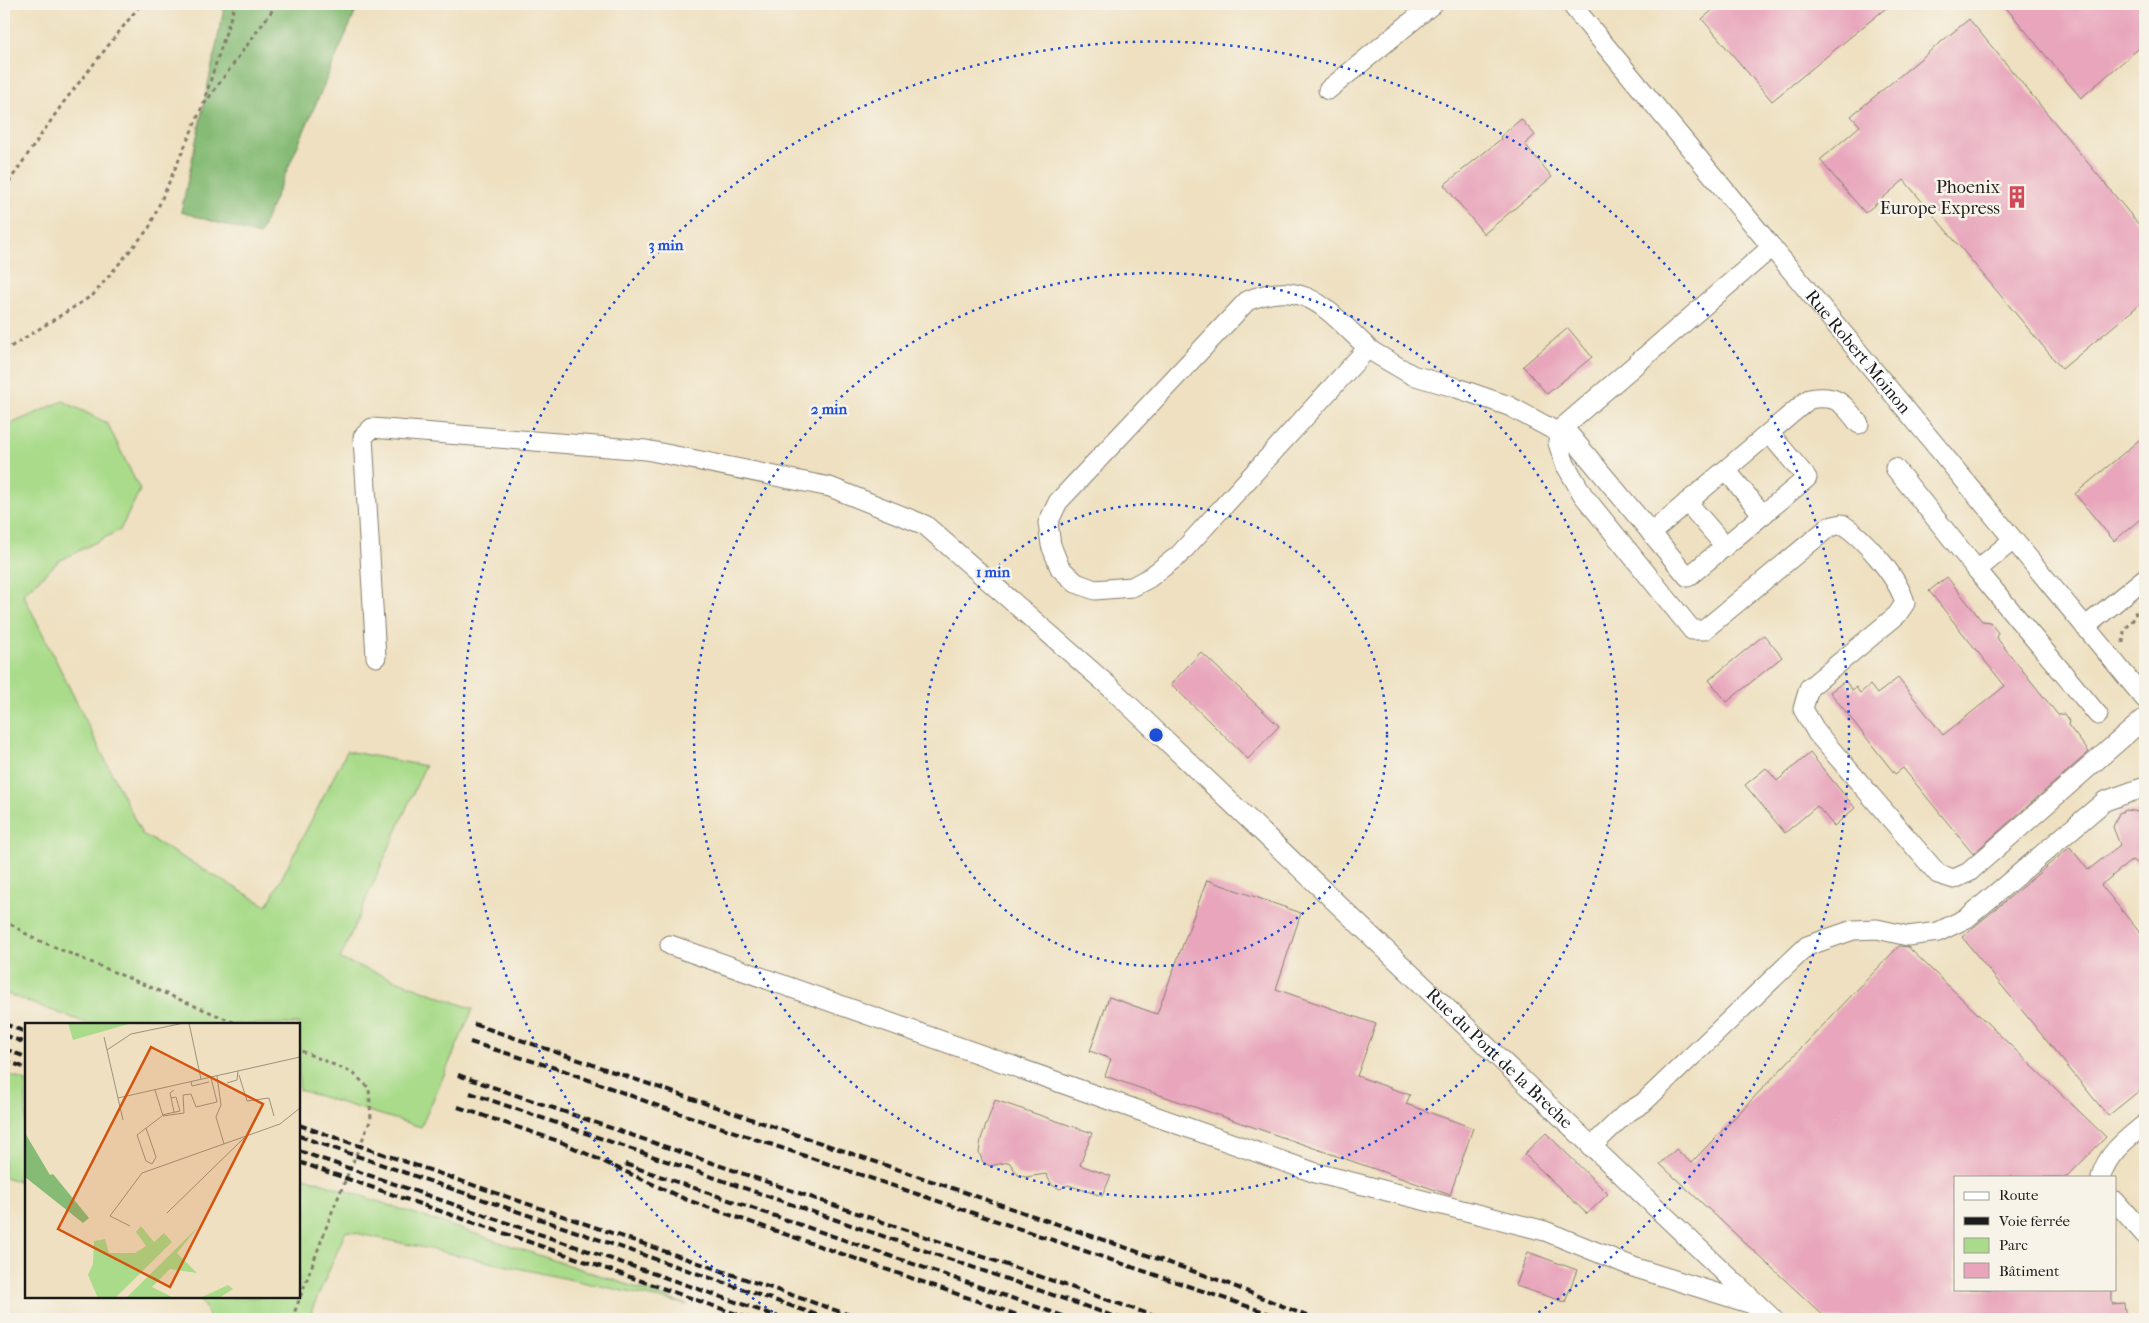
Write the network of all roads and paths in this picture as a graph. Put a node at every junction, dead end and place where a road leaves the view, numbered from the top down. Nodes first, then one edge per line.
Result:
1 (141, 4) edge
2 (235, 4) edge
3 (278, 4) edge
4 (1433, 4) edge
5 (1571, 4) edge
6 (1328, 90) dead end
7 (202, 107) junction
8 (4, 189) edge
9 (1772, 248) junction
10 (1368, 348) junction
11 (4, 351) edge
12 (1859, 424) dead end
13 (1562, 431) junction
14 (1769, 433) junction
15 (1895, 468) dead end
16 (1726, 470) junction
17 (1687, 502) junction
18 (1763, 514) junction
19 (1651, 533) junction
20 (2014, 540) junction
21 (1725, 546) junction
22 (1977, 570) junction
23 (2145, 578) edge
24 (2124, 595) junction
25 (2085, 627) junction
26 (2124, 649) dead end
27 (376, 657) dead end
28 (2145, 699) edge
29 (2098, 715) dead end
30 (2145, 718) edge
31 (2145, 787) edge
32 (4, 920) edge
33 (670, 945) dead end
34 (236, 1023) edge
35 (300, 1050) edge
36 (2145, 1124) edge
37 (1591, 1147) junction
38 (2101, 1176) edge
39 (2116, 1202) edge
40 (2145, 1235) edge
41 (300, 1298) edge
42 (300, 1298) edge
43 (1758, 1306) junction
44 (292, 1319) edge
45 (1773, 1319) edge

1 - 8 path
2 - 7 path
3 - 7 path
4 - 6 street
5 - 9 street, Rue Robert Moinon
7 - 11 path
9 - 13 street
9 - 20 street, Rue Robert Moinon
10 - 10 street
10 - 13 street
12 - 14 street
13 - 19 street
13 - 30 street
14 - 16 street
14 - 18 street
15 - 22 street
16 - 17 street
16 - 18 street
17 - 19 street
17 - 21 street
18 - 21 street
19 - 21 street
20 - 22 street
20 - 25 street, Rue Robert Moinon
22 - 29 street
23 - 24 street
24 - 25 street
24 - 26 path
25 - 28 street, Rue Robert Moinon
27 - 37 street, Rue du Pont de la Breche
31 - 37 street
32 - 34 path
33 - 43 street
35 - 41 path
36 - 38 street
37 - 43 street, Rue du Pont de la Breche
39 - 40 street
42 - 44 path
43 - 45 street, Rue du Pont de la Breche

